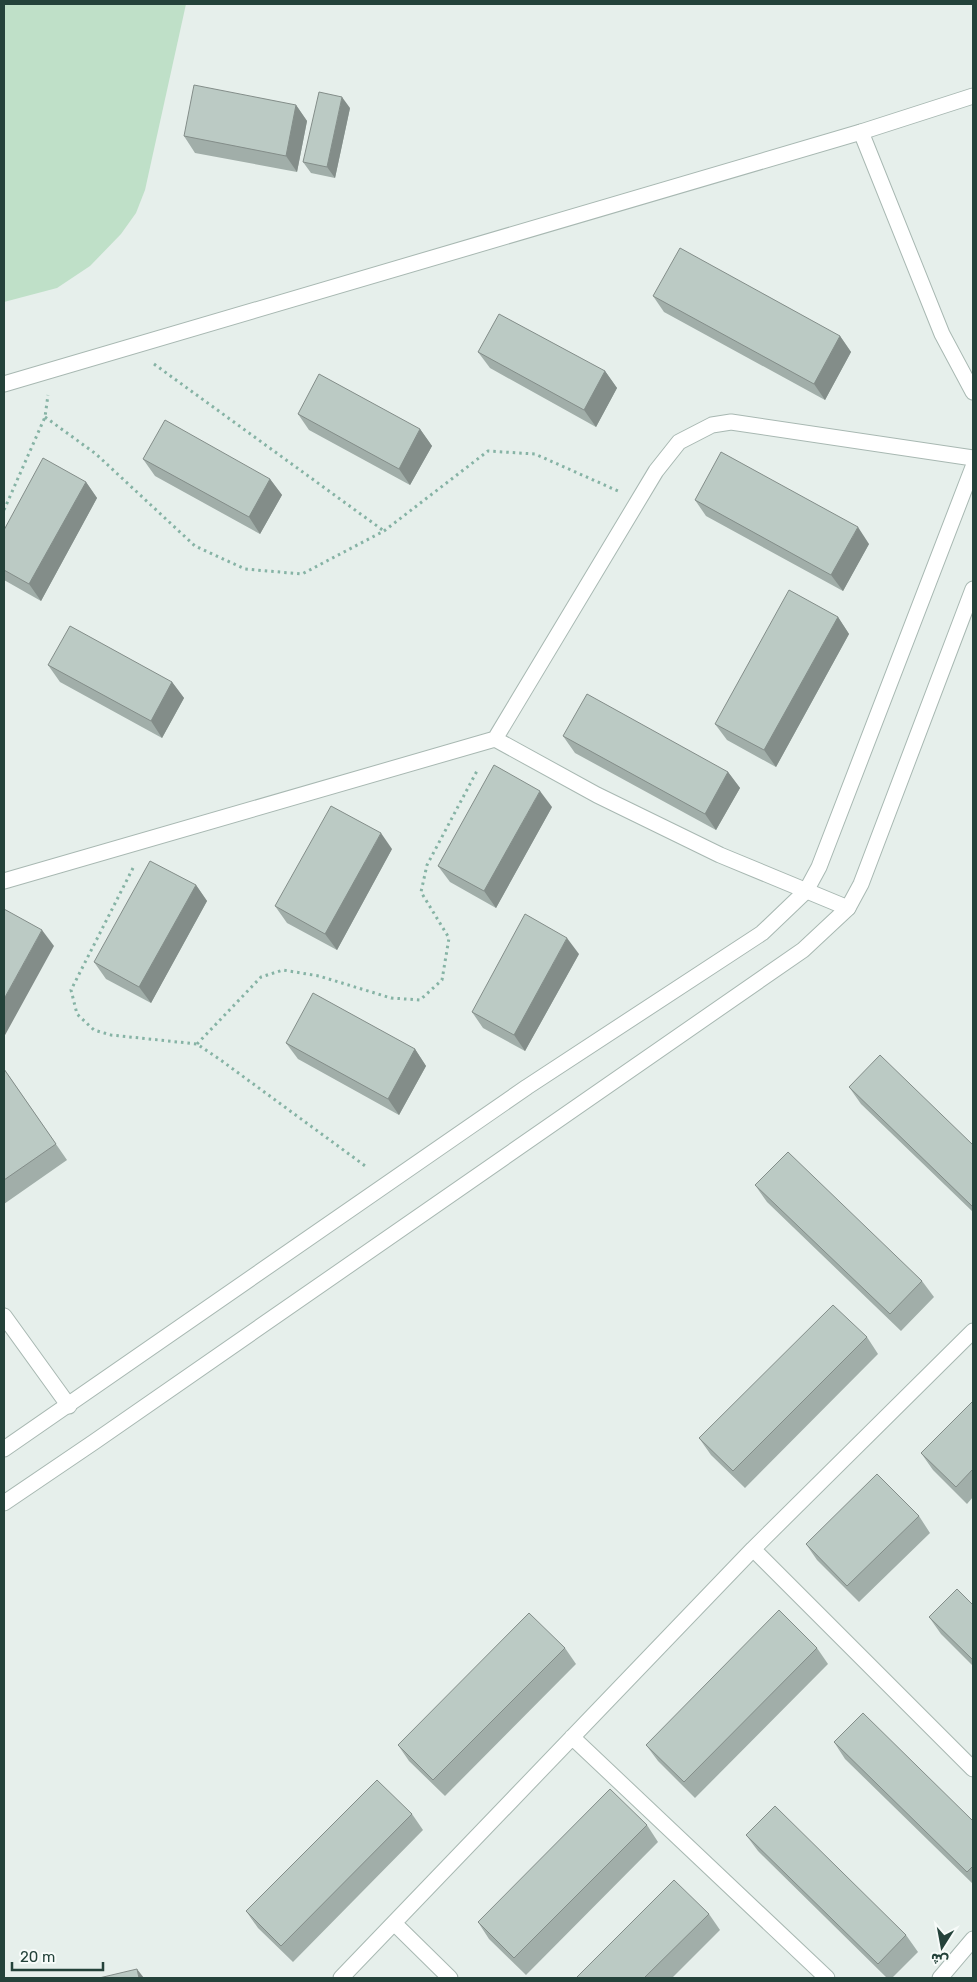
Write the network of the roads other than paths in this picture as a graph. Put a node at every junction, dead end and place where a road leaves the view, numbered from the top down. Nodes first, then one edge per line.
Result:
1 (973, 96) edge
2 (861, 132) junction
3 (4, 384) edge
4 (973, 392) edge
5 (973, 458) edge
6 (973, 467) edge
7 (973, 589) edge
8 (495, 739) junction
9 (4, 881) edge
10 (806, 891) junction
11 (848, 908) junction
12 (4, 1316) edge
13 (973, 1331) edge
14 (69, 1406) junction
15 (4, 1450) edge
16 (4, 1503) edge
17 (754, 1549) junction
18 (572, 1737) junction
19 (973, 1769) edge
20 (394, 1923) junction
21 (973, 1939) edge
22 (340, 1978) edge
23 (450, 1978) edge
24 (827, 1978) edge
25 (940, 1978) edge

1 - 2 street
2 - 3 street
2 - 4 street
5 - 8 street
6 - 10 street
7 - 11 street
8 - 9 street
8 - 10 street
10 - 11 street
10 - 14 street
11 - 16 street
12 - 14 street
13 - 17 street
14 - 15 street
17 - 18 street
17 - 19 street
18 - 20 street
18 - 24 street
20 - 22 street
20 - 23 street
21 - 25 street

